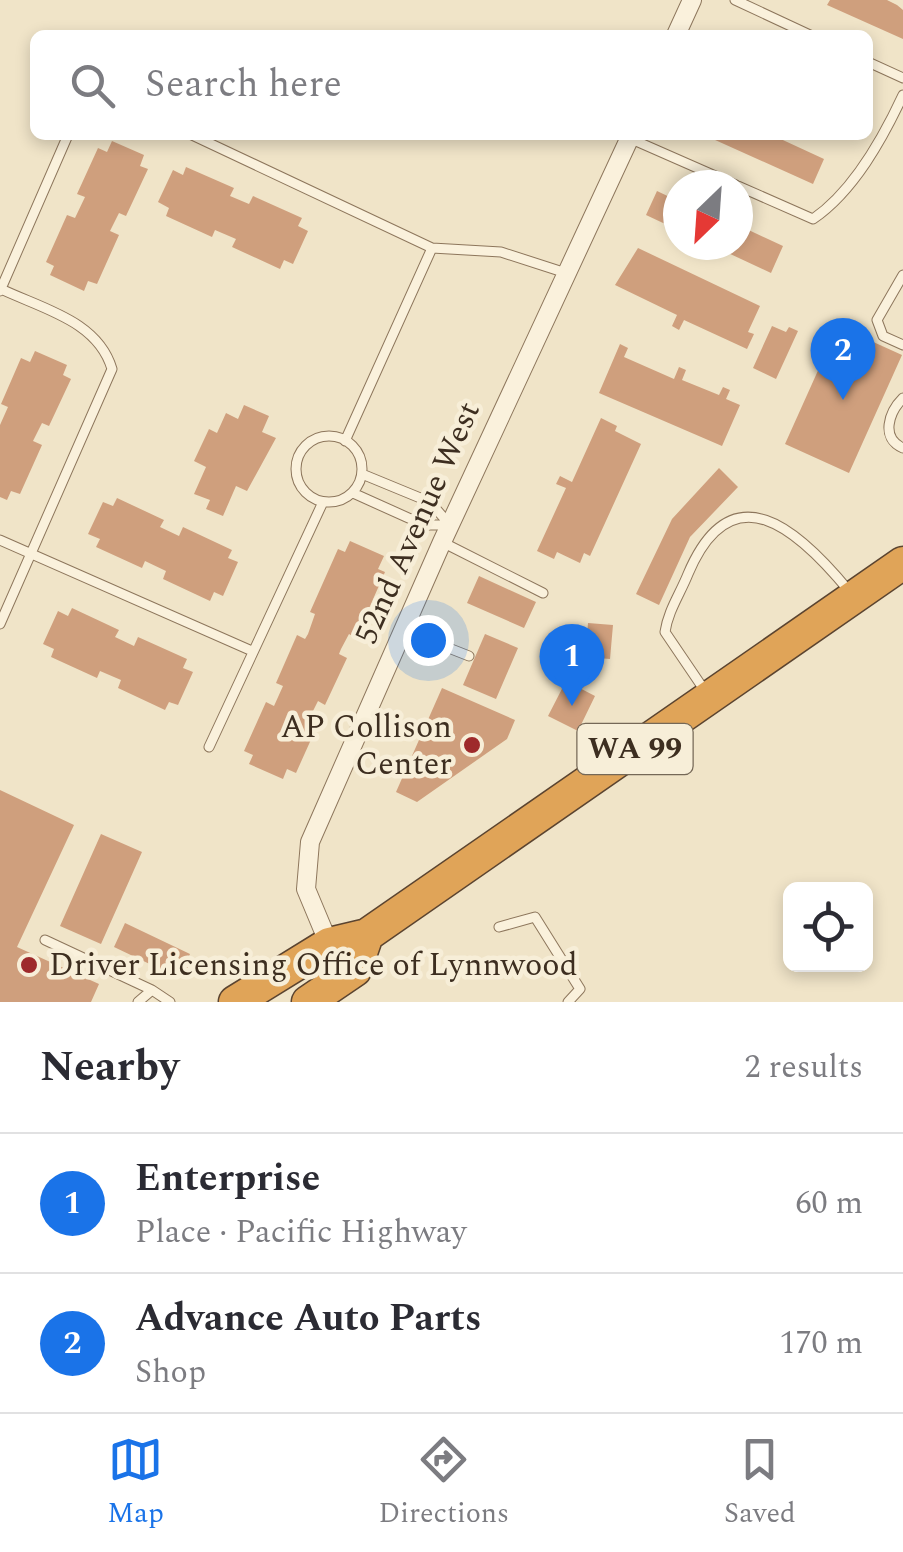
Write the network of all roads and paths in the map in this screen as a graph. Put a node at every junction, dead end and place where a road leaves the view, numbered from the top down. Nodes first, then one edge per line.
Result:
1 (692, 0) edge
2 (735, 0) edge
3 (678, 30) edge
4 (799, 30) edge
5 (873, 64) edge
6 (903, 78) edge
7 (903, 94) edge
8 (66, 140) edge
9 (203, 140) edge
10 (629, 140) edge
11 (637, 140) edge
12 (702, 170) edge
13 (753, 193) edge
14 (432, 248) junction
15 (568, 273) junction
16 (903, 275) edge
17 (0, 290) edge
18 (903, 345) edge
19 (903, 398) edge
20 (345, 440) junction
21 (903, 448) edge
22 (362, 474) junction
23 (352, 493) junction
24 (322, 502) junction
25 (446, 533) junction
26 (0, 540) edge
27 (30, 554) junction
28 (903, 564) edge
29 (543, 593) dead end
30 (854, 597) junction
31 (0, 624) edge
32 (402, 630) junction
33 (252, 651) junction
34 (469, 656) dead end
35 (710, 698) junction
36 (209, 747) dead end
37 (499, 927) dead end
38 (368, 935) junction
39 (45, 940) dead end
40 (329, 944) junction
41 (152, 990) junction
42 (138, 1002) edge
43 (170, 1002) edge
44 (234, 1002) edge
45 (305, 1002) edge
46 (568, 1002) edge

1 - 3 street
2 - 4 lane
5 - 6 lane
7 - 13 lane
8 - 17 lane
9 - 14 lane
10 - 15 street, 52nd Avenue West
11 - 12 lane
14 - 15 lane
14 - 20 lane
15 - 25 street, 52nd Avenue West
16 - 18 lane
17 - 27 lane
19 - 21 lane
20 - 22 lane
20 - 24 lane
22 - 23 lane
22 - 25 lane
23 - 24 lane
23 - 25 lane
24 - 33 lane
25 - 29 lane
25 - 32 street, 52nd Avenue West
26 - 27 lane
27 - 31 lane
27 - 33 lane
28 - 30 highway, WA 99
30 - 35 highway, WA 99
30 - 35 lane
32 - 34 lane
32 - 40 street, 52nd Avenue West
33 - 36 lane
35 - 38 highway, WA 99
37 - 46 lane
38 - 40 highway, WA 99
38 - 45 highway, WA 99
39 - 41 lane
40 - 44 highway, WA 99
40 - 45 highway
41 - 42 lane
41 - 43 lane

